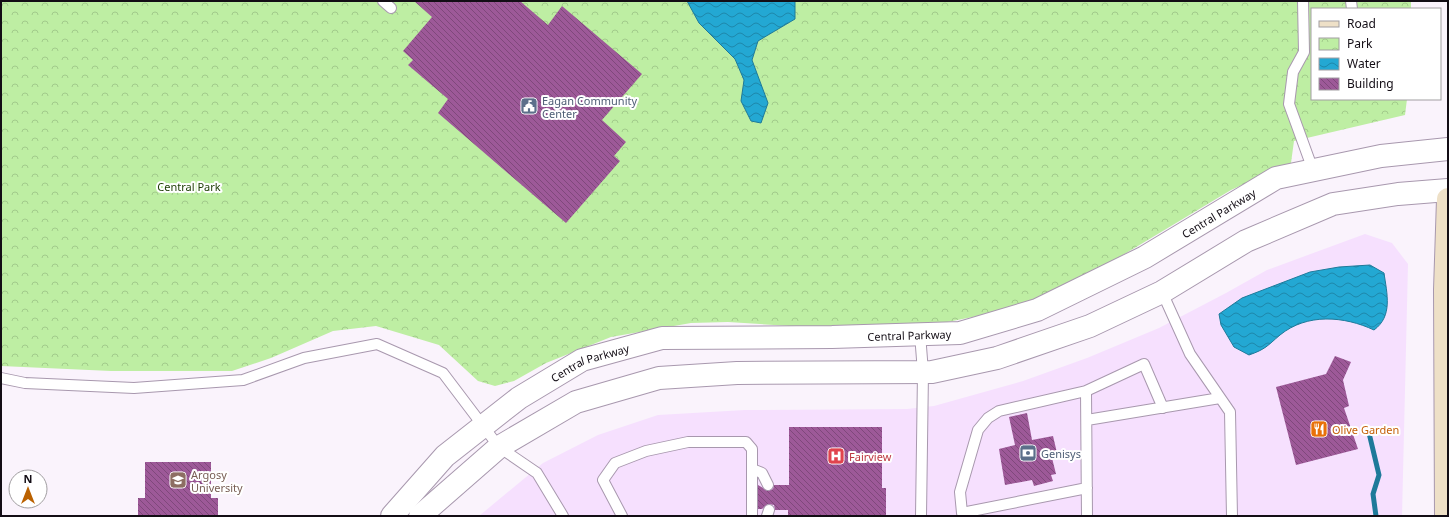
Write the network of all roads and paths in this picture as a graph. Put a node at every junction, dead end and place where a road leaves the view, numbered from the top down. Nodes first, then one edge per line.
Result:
1 (1303, 1) edge
2 (1308, 23) edge
3 (1448, 149) edge
4 (1313, 170) junction
5 (1448, 190) edge
6 (1448, 199) edge
7 (1162, 292) junction
8 (920, 334) junction
9 (923, 372) junction
10 (1, 378) edge
11 (1086, 391) junction
12 (1220, 398) junction
13 (1163, 408) junction
14 (1087, 420) junction
15 (482, 426) junction
16 (1447, 428) edge
17 (498, 447) junction
18 (752, 469) junction
19 (768, 485) dead end
20 (1087, 488) junction
21 (963, 514) edge
22 (392, 516) edge
23 (420, 516) edge
24 (563, 516) edge
25 (622, 516) edge
26 (752, 516) edge
27 (921, 516) edge
28 (1087, 516) edge
29 (1232, 516) edge
30 (1446, 516) edge

1 - 2 lane
2 - 4 lane
3 - 4 street, Central Parkway
4 - 8 street, Central Parkway
5 - 7 street
6 - 16 main road
7 - 9 street
7 - 12 lane
8 - 9 lane
8 - 15 street, Central Parkway
9 - 17 street
9 - 27 lane
10 - 15 lane
11 - 13 lane
11 - 14 lane
11 - 21 lane
12 - 13 lane
12 - 29 lane
13 - 14 lane
14 - 20 lane
15 - 17 lane
15 - 22 street, Central Parkway
16 - 30 main road
17 - 23 street
17 - 24 lane
18 - 19 lane
18 - 25 lane
18 - 26 lane
20 - 21 lane
20 - 28 lane

